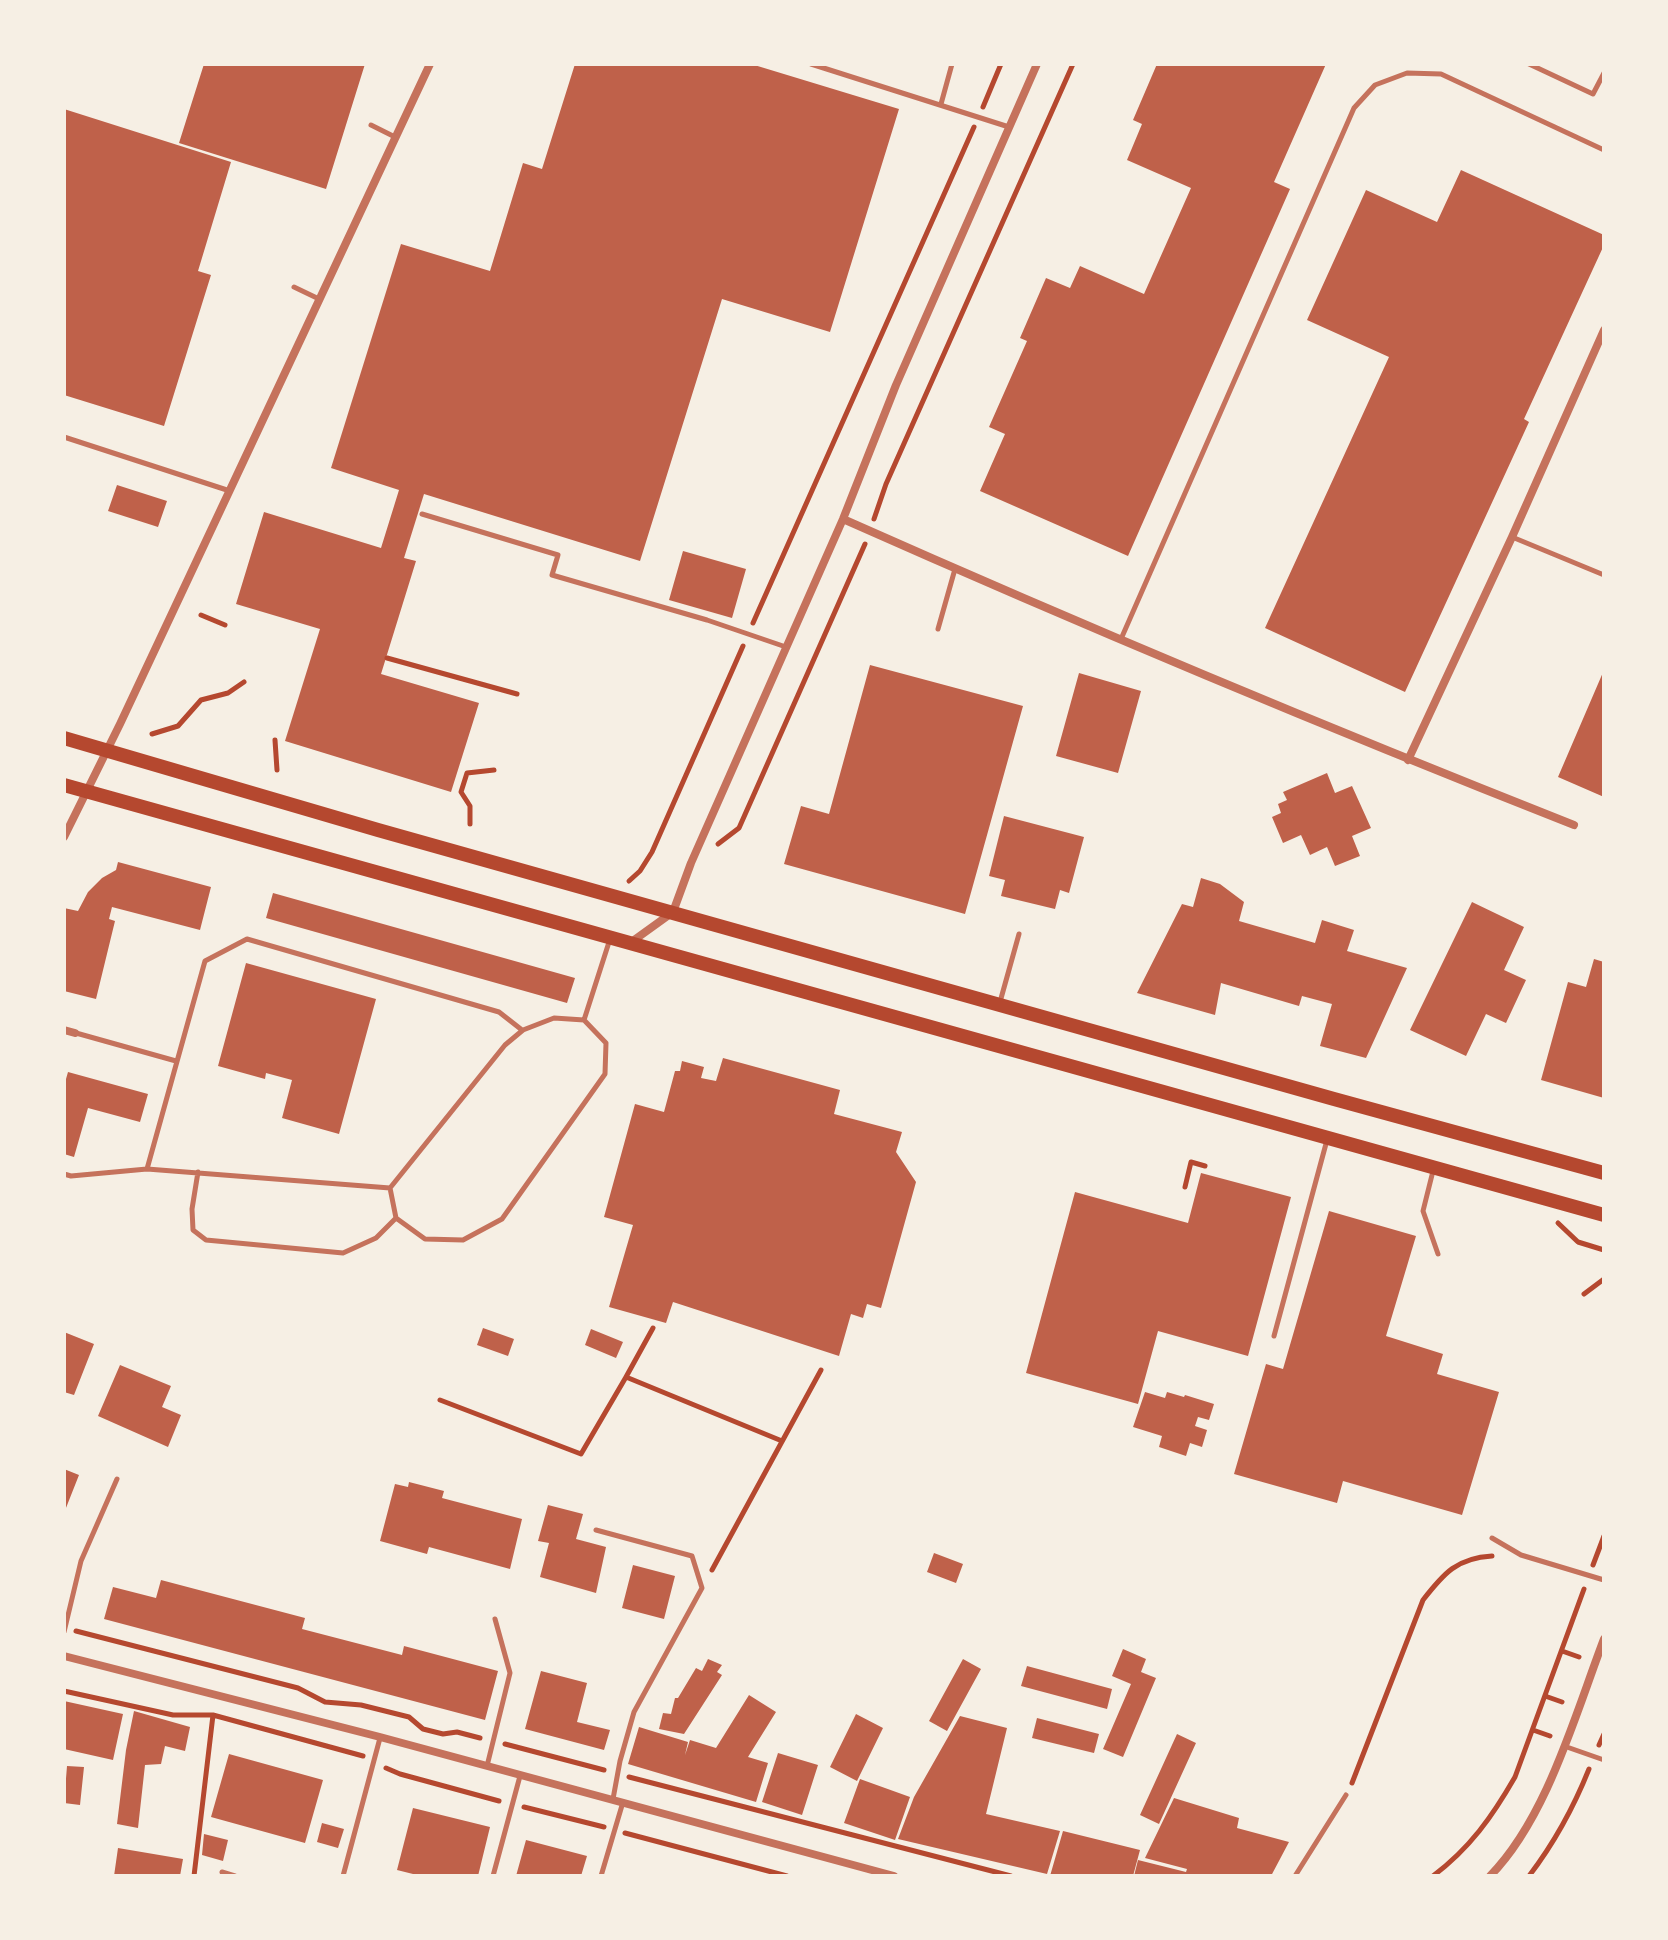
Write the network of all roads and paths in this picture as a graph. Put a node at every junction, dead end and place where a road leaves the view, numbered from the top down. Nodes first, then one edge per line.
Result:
1 (430, 64) edge
2 (811, 64) edge
3 (952, 64) edge
4 (1001, 64) edge
5 (1037, 64) edge
6 (1073, 64) edge
7 (1529, 64) edge
8 (1604, 73) edge
9 (941, 104) junction
10 (979, 116) junction
11 (371, 125) dead end
12 (1009, 127) junction
13 (396, 137) junction
14 (1604, 150) edge
15 (294, 287) dead end
16 (320, 299) junction
17 (1604, 330) edge
18 (64, 437) edge
19 (230, 491) junction
20 (422, 514) dead end
21 (843, 519) junction
22 (870, 531) junction
23 (1512, 537) junction
24 (955, 569) junction
25 (1604, 575) edge
26 (201, 615) dead end
27 (225, 625) dead end
28 (938, 629) dead end
29 (749, 633) junction
30 (1120, 640) junction
31 (786, 647) junction
32 (387, 658) dead end
33 (244, 682) dead end
34 (517, 694) dead end
35 (152, 734) dead end
36 (64, 738) edge
37 (275, 740) dead end
38 (107, 752) junction
39 (1408, 760) junction
40 (277, 770) dead end
41 (494, 770) dead end
42 (64, 785) edge
43 (86, 792) junction
44 (470, 824) dead end
45 (1574, 825) dead end
46 (739, 828) dead end
47 (64, 837) edge
48 (640, 871) dead end
49 (673, 912) junction
50 (1019, 934) dead end
51 (610, 938) junction
52 (629, 943) junction
53 (1000, 1003) junction
54 (584, 1020) junction
55 (64, 1030) edge
56 (523, 1030) junction
57 (75, 1033) joint
58 (176, 1061) junction
59 (1327, 1138) junction
60 (1205, 1166) dead end
61 (1433, 1168) junction
62 (147, 1169) junction
63 (198, 1172) junction
64 (1604, 1173) edge
65 (64, 1174) edge
66 (1185, 1187) dead end
67 (390, 1188) junction
68 (1604, 1215) edge
69 (396, 1218) junction
70 (1578, 1242) dead end
71 (1604, 1250) edge
72 (1438, 1254) dead end
73 (1604, 1279) edge
74 (1584, 1294) dead end
75 (653, 1328) dead end
76 (1274, 1336) dead end
77 (821, 1370) dead end
78 (626, 1377) junction
79 (440, 1400) dead end
80 (782, 1441) junction
81 (117, 1479) dead end
82 (596, 1530) dead end
83 (1604, 1536) edge
84 (1492, 1538) dead end
85 (1521, 1555) junction
86 (1589, 1576) junction
87 (1604, 1580) edge
88 (702, 1588) junction
89 (495, 1619) dead end
90 (64, 1630) edge
91 (1604, 1639) edge
92 (1562, 1651) junction
93 (64, 1656) edge
94 (1579, 1657) dead end
95 (64, 1691) edge
96 (1545, 1696) junction
97 (1562, 1702) dead end
98 (213, 1715) junction
99 (1533, 1730) junction
100 (1604, 1734) edge
101 (1550, 1736) dead end
102 (380, 1737) junction
103 (493, 1741) junction
104 (1563, 1746) junction
105 (1595, 1757) junction
106 (1604, 1760) edge
107 (373, 1761) junction
108 (487, 1766) junction
109 (618, 1774) junction
110 (520, 1775) junction
111 (1346, 1795) joint
112 (613, 1799) junction
113 (623, 1802) junction
114 (512, 1804) junction
115 (615, 1830) junction
116 (222, 1872) dead end
117 (194, 1876) edge
118 (235, 1876) edge
119 (343, 1876) edge
120 (493, 1876) edge
121 (601, 1876) edge
122 (787, 1876) edge
123 (894, 1876) edge
124 (1011, 1876) edge
125 (1295, 1876) edge
126 (1433, 1876) edge
127 (1490, 1876) edge
128 (1529, 1876) edge

1 - 13 street
2 - 9 lane
3 - 9 lane
4 - 10 path
5 - 12 street
6 - 22 path
7 - 8 lane
9 - 10 lane
10 - 12 lane
10 - 29 path
11 - 13 lane
12 - 21 street
13 - 16 street
14 - 30 lane
15 - 16 lane
16 - 19 street
17 - 23 street
18 - 19 lane
19 - 38 street
20 - 29 lane
21 - 22 street
21 - 31 street
22 - 24 street
22 - 46 path
23 - 25 lane
23 - 39 street
24 - 28 lane
24 - 30 street
26 - 27 path
29 - 31 lane
29 - 48 path
30 - 39 street
31 - 49 street
32 - 34 path
33 - 35 path
36 - 38 main road
37 - 40 path
38 - 43 street
38 - 49 main road
39 - 45 street
41 - 44 path
42 - 43 main road
43 - 47 street
43 - 51 main road
49 - 52 street
49 - 53 main road
50 - 53 lane
51 - 52 main road
51 - 54 lane
52 - 59 main road
53 - 64 main road
54 - 56 lane
54 - 69 lane
55 - 57 street
56 - 58 lane
56 - 67 lane
57 - 58 lane
58 - 62 lane
59 - 61 main road
59 - 76 lane
60 - 66 path
61 - 68 main road
61 - 72 lane
62 - 63 lane
62 - 65 lane
63 - 67 lane
63 - 69 lane
67 - 69 lane
70 - 71 path
73 - 74 path
75 - 78 path
77 - 80 path
78 - 79 path
78 - 80 path
80 - 88 path
81 - 90 lane
82 - 88 lane
83 - 86 path
84 - 85 lane
85 - 86 lane
85 - 111 path
86 - 87 lane
86 - 92 path
88 - 109 lane
89 - 103 lane
90 - 103 path
91 - 104 street
92 - 94 path
92 - 96 path
93 - 102 street
95 - 98 path
96 - 97 path
96 - 99 path
98 - 107 path
98 - 117 path
99 - 101 path
99 - 126 path
100 - 105 path
102 - 107 lane
102 - 108 street
103 - 108 lane
103 - 109 path
104 - 105 lane
104 - 127 street
105 - 106 lane
105 - 128 path
107 - 114 path
107 - 119 lane
108 - 110 street
109 - 112 lane
109 - 124 path
110 - 112 street
110 - 114 lane
111 - 125 lane
112 - 113 street
113 - 115 lane
113 - 123 street
114 - 115 path
114 - 120 lane
115 - 121 lane
115 - 122 path
116 - 118 lane

